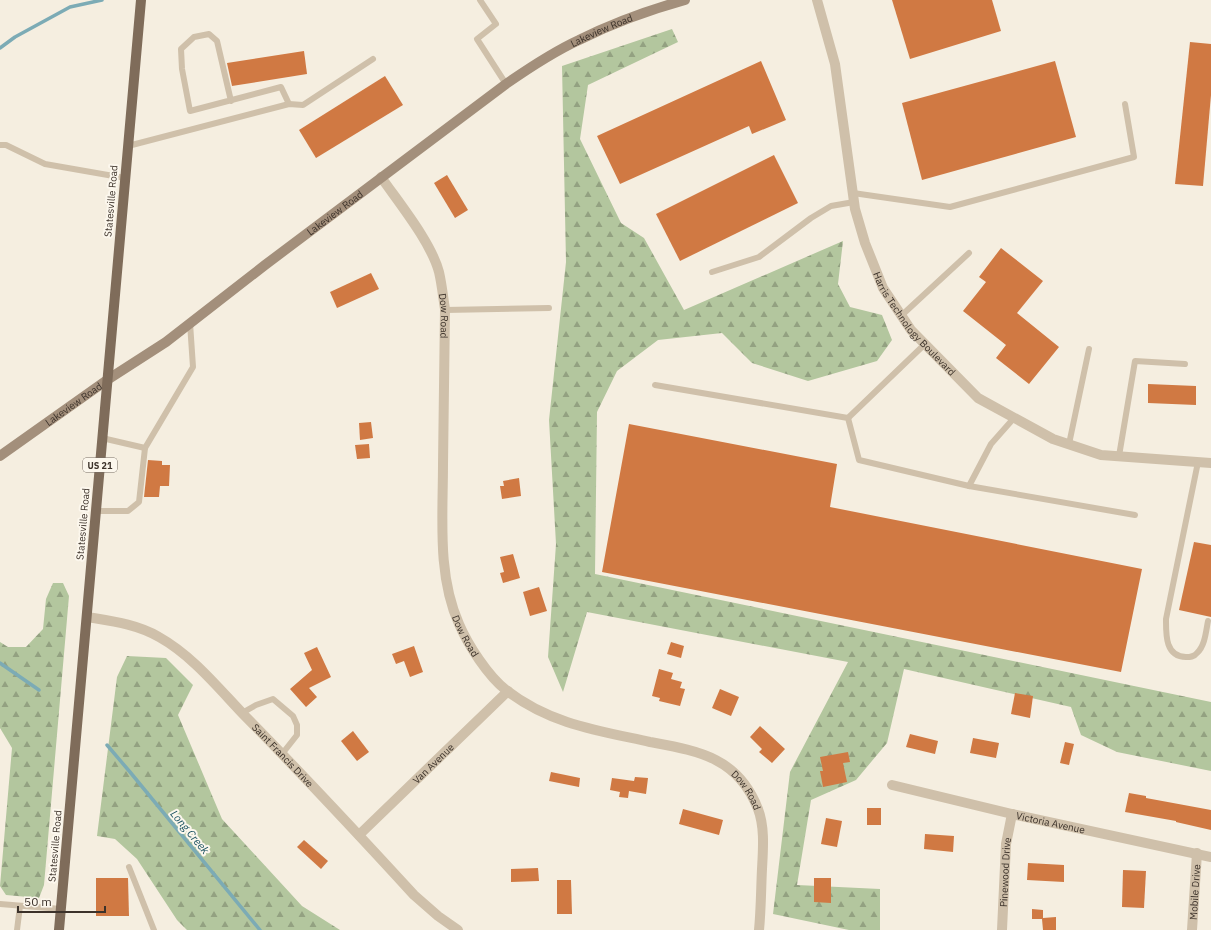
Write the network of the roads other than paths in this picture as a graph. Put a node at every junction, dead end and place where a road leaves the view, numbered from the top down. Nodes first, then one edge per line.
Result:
1 (141, 0) edge
2 (480, 0) edge
3 (685, 0) edge
4 (817, 0) edge
5 (373, 59) dead end
6 (506, 84) junction
7 (231, 101) junction
8 (289, 104) junction
9 (1125, 104) dead end
10 (0, 145) edge
11 (128, 146) junction
12 (381, 177) junction
13 (125, 178) junction
14 (854, 197) junction
15 (969, 253) dead end
16 (712, 272) dead end
17 (549, 308) dead end
18 (445, 310) junction
19 (902, 315) junction
20 (190, 323) junction
21 (926, 344) junction
22 (1090, 349) dead end
23 (1185, 364) dead end
24 (107, 380) junction
25 (655, 385) dead end
26 (848, 418) junction
27 (1014, 418) junction
28 (102, 438) junction
29 (1069, 444) junction
30 (145, 448) junction
31 (0, 456) edge
32 (1119, 456) junction
33 (1198, 462) junction
34 (1211, 463) edge
35 (969, 486) junction
36 (96, 511) junction
37 (1135, 516) dead end
38 (87, 617) junction
39 (1208, 621) dead end
40 (508, 691) junction
41 (242, 712) junction
42 (282, 754) junction
43 (892, 785) dead end
44 (1012, 814) junction
45 (359, 836) junction
46 (1197, 853) junction
47 (1211, 856) edge
48 (129, 867) dead end
49 (0, 904) edge
50 (20, 906) junction
51 (61, 909) junction
52 (17, 930) edge
53 (59, 930) edge
54 (154, 930) edge
55 (458, 930) edge
56 (759, 930) edge
57 (1002, 930) edge
58 (1192, 930) edge

1 - 11 main road, Statesville Road / US 21
2 - 6 lane
3 - 6 main road, Lakeview Road
4 - 14 street, Harris Technology Boulevard
5 - 8 lane
6 - 12 main road, Lakeview Road
7 - 7 lane
7 - 8 lane
8 - 11 lane
9 - 14 lane
10 - 13 lane
11 - 13 main road, Statesville Road / US 21
12 - 18 street, Dow Road
12 - 20 main road, Lakeview Road
13 - 24 main road, Statesville Road / US 21
14 - 16 lane
14 - 19 street, Harris Technology Boulevard
15 - 19 lane
17 - 18 lane
18 - 40 street, Dow Road
19 - 21 street, Harris Technology Boulevard
20 - 24 main road, Lakeview Road
20 - 30 lane
21 - 26 lane
21 - 27 street, Harris Technology Boulevard
22 - 29 lane
23 - 32 lane
24 - 28 main road, Statesville Road / US 21
24 - 31 main road, Lakeview Road
25 - 26 lane
26 - 35 lane
27 - 29 street, Harris Technology Boulevard
27 - 35 lane
28 - 30 lane
28 - 36 main road, Statesville Road / US 21
29 - 32 street, Harris Technology Boulevard
30 - 36 lane
32 - 33 street, Harris Technology Boulevard
33 - 34 street, Harris Technology Boulevard
33 - 39 lane
35 - 37 lane
36 - 38 main road, Statesville Road / US 21
38 - 41 street, Saint Francis Drive
38 - 51 main road, Statesville Road / US 21
40 - 45 street, Van Avenue
40 - 56 street, Dow Road
41 - 42 street, Saint Francis Drive
41 - 42 lane
42 - 45 street, Saint Francis Drive
43 - 44 street, Victoria Avenue
44 - 46 street, Victoria Avenue
44 - 57 street, Pinewood Drive
45 - 55 street, Saint Francis Drive
46 - 47 street, Victoria Avenue
46 - 58 street, Mobile Drive
48 - 54 lane
49 - 50 lane
50 - 51 lane
50 - 52 lane
51 - 53 main road, Statesville Road / US 21

